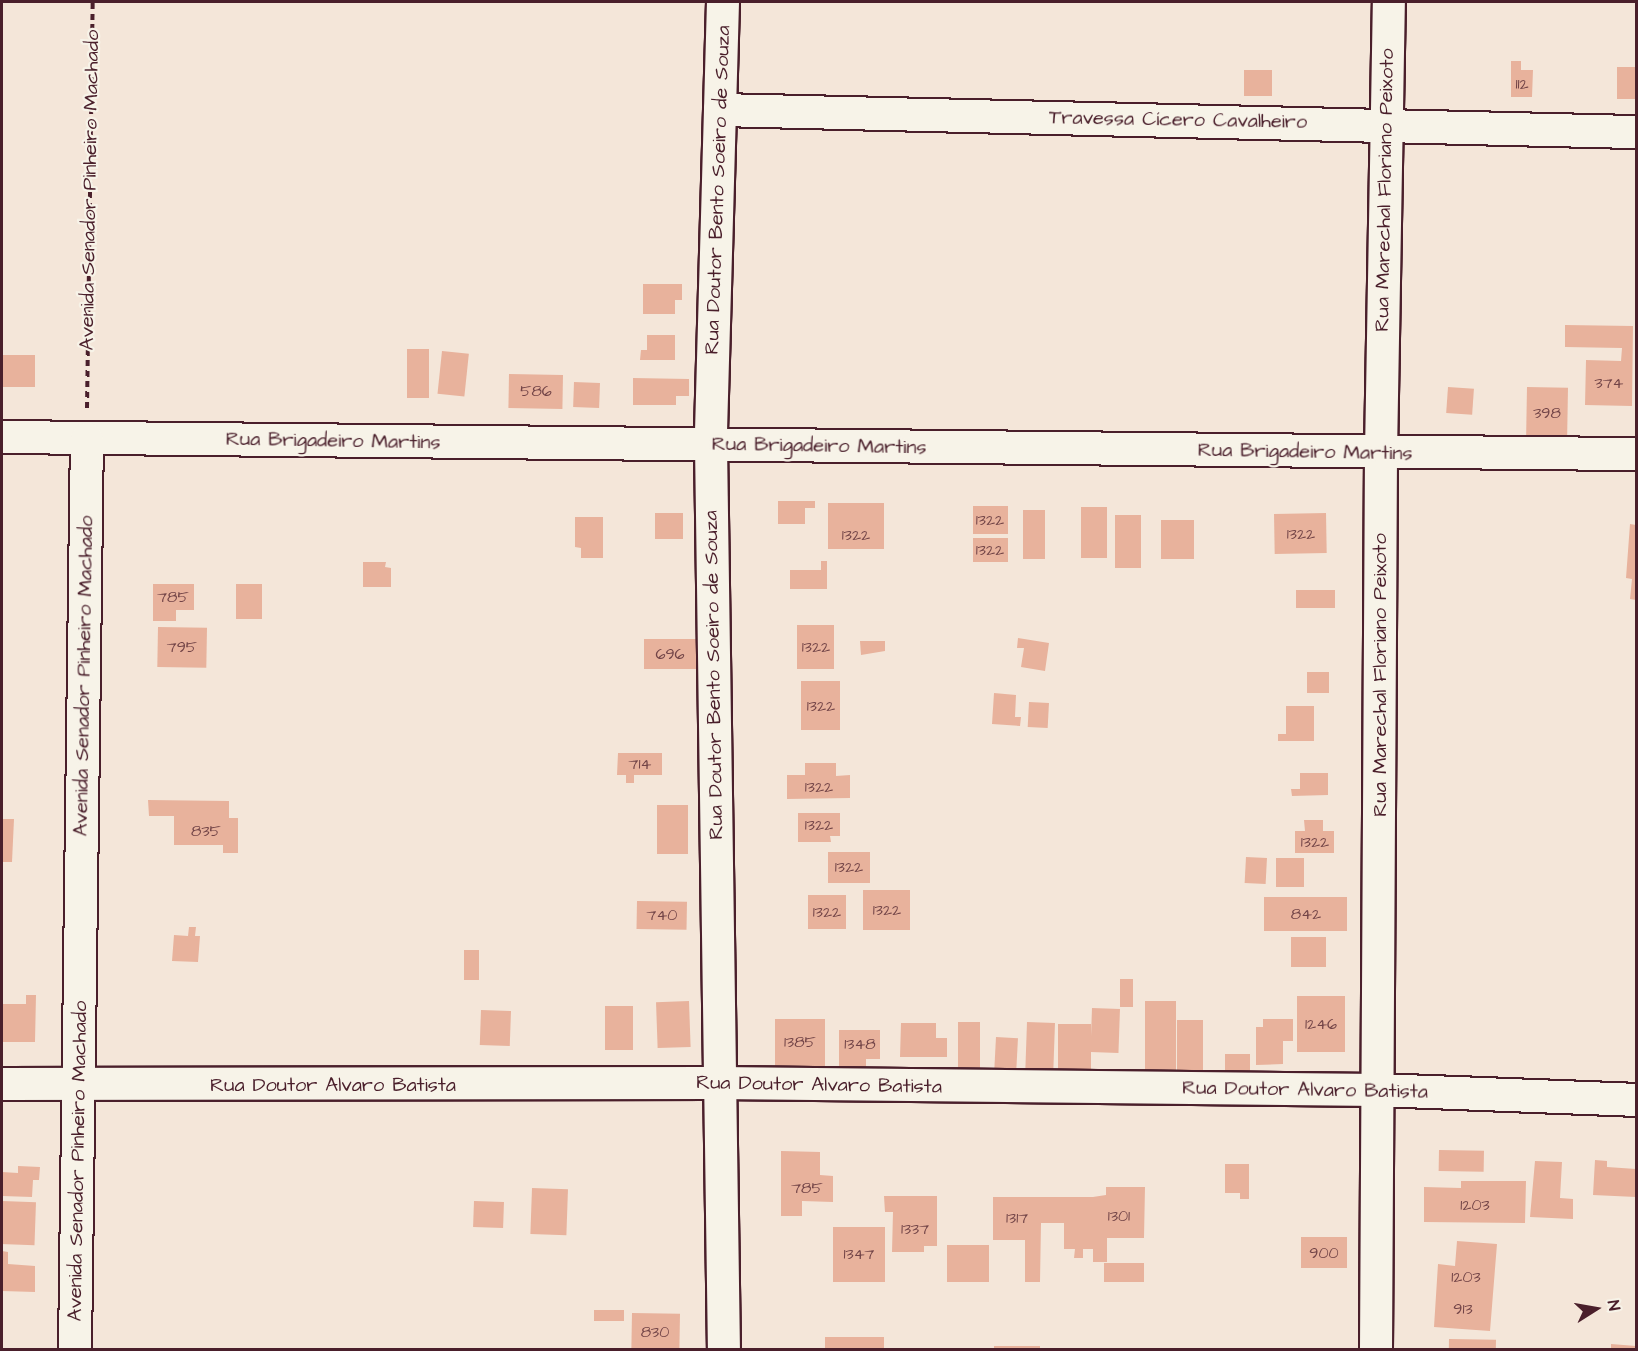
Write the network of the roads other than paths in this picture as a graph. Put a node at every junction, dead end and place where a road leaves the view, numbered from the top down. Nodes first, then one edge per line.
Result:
1 (723, 2) edge
2 (1389, 2) edge
3 (720, 110) junction
4 (1386, 125) junction
5 (1636, 132) edge
6 (2, 437) edge
7 (87, 439) junction
8 (711, 445) junction
9 (1381, 453) junction
10 (1636, 454) edge
11 (718, 1083) junction
12 (2, 1084) edge
13 (80, 1086) junction
14 (1378, 1090) junction
15 (1636, 1100) edge
16 (75, 1350) edge
17 (724, 1350) edge
18 (1376, 1350) edge

1 - 3 street, Rua Doutor Bento Soeiro de Souza
2 - 4 street, Rua Marechal Floriano Peixoto
3 - 4 street, Travessa Cícero Cavalheiro
3 - 8 street, Rua Doutor Bento Soeiro de Souza
4 - 5 street, Travessa Cícero Cavalheiro
4 - 9 street, Rua Marechal Floriano Peixoto
6 - 7 street, Rua Brigadeiro Martins
7 - 8 street, Rua Brigadeiro Martins
7 - 13 street, Avenida Senador Pinheiro Machado
8 - 9 street, Rua Brigadeiro Martins
8 - 11 street, Rua Doutor Bento Soeiro de Souza
9 - 10 street, Rua Brigadeiro Martins
9 - 14 street, Rua Marechal Floriano Peixoto
11 - 13 street, Rua Doutor Alvaro Batista
11 - 14 street, Rua Doutor Alvaro Batista
11 - 17 street, Rua Doutor Bento Soeiro de Souza
12 - 13 street, Rua Doutor Alvaro Batista
13 - 16 street, Avenida Senador Pinheiro Machado
14 - 15 street, Rua Doutor Alvaro Batista
14 - 18 street, Rua Marechal Floriano Peixoto

